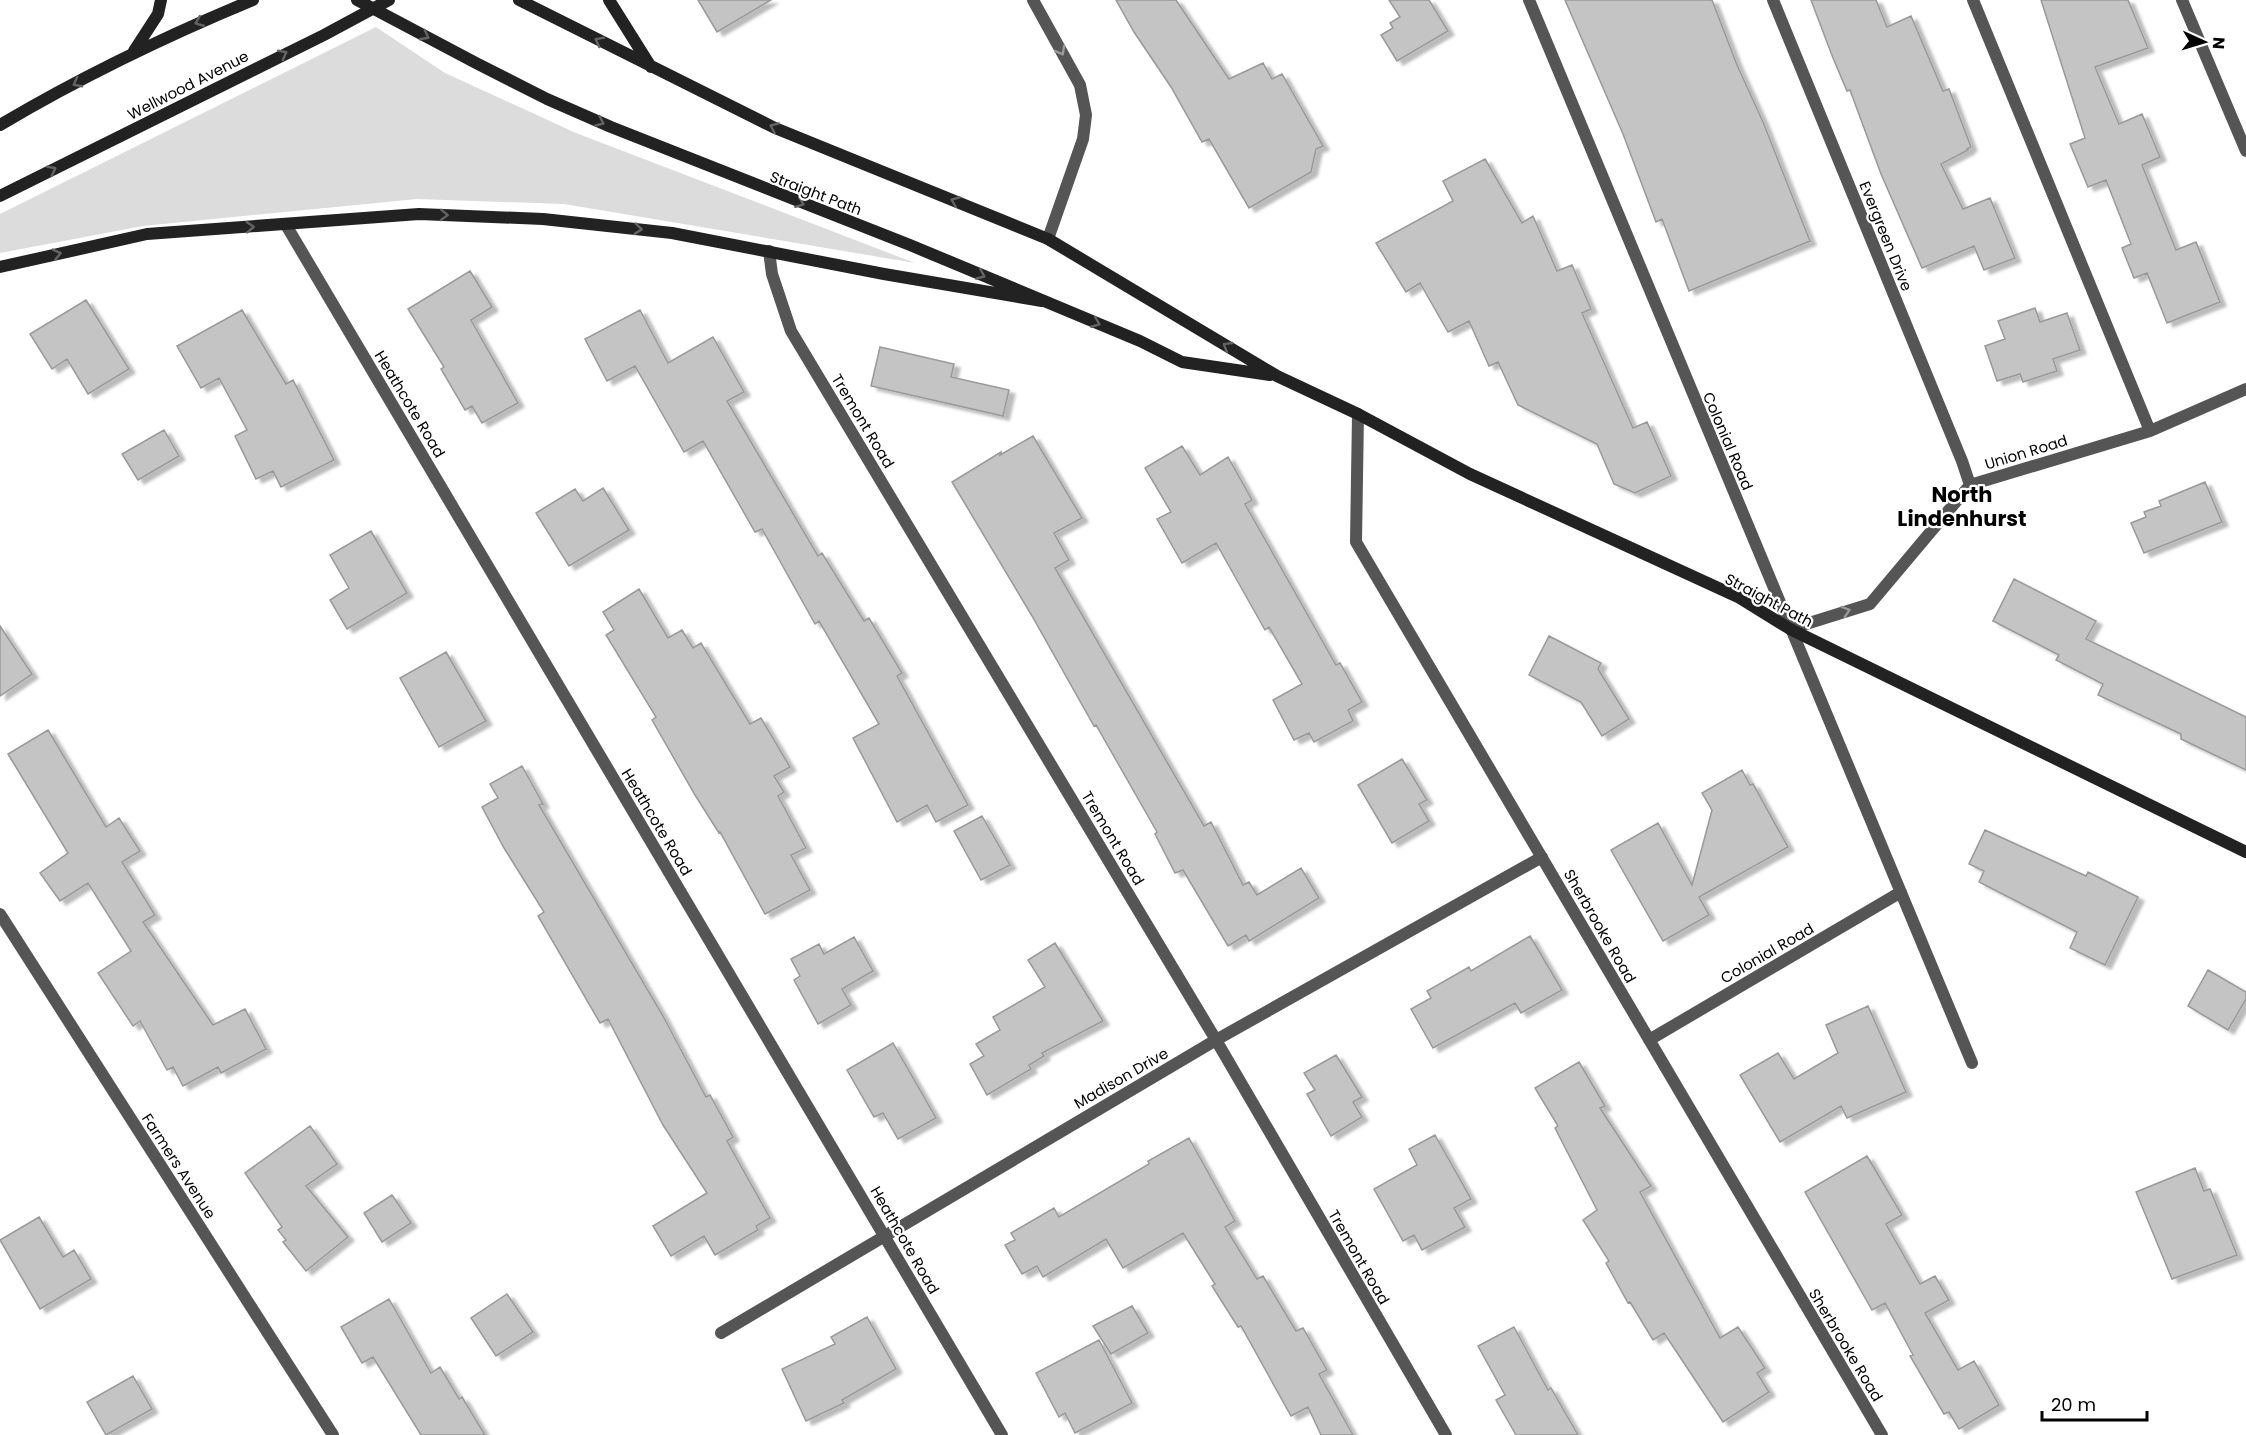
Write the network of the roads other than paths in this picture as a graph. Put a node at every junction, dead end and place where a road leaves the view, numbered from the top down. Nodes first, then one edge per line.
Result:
1 (161, 0) edge
2 (253, 0) edge
3 (357, 0) edge
4 (389, 0) edge
5 (519, 0) edge
6 (609, 0) edge
7 (1033, 0) edge
8 (1529, 0) edge
9 (1773, 0) edge
10 (1973, 0) edge
11 (2182, 0) edge
12 (373, 8) junction
13 (129, 56) junction
14 (651, 68) junction
15 (0, 125) edge
16 (2246, 151) edge
17 (0, 196) edge
18 (286, 225) junction
19 (1048, 239) junction
20 (768, 251) junction
21 (0, 267) edge
22 (1042, 300) junction
23 (1277, 376) junction
24 (2246, 389) edge
25 (1358, 414) junction
26 (2150, 431) junction
27 (1970, 485) junction
28 (1790, 629) junction
29 (2246, 852) edge
30 (1542, 857) junction
31 (1901, 892) junction
32 (0, 914) edge
33 (1216, 1040) junction
34 (1649, 1040) junction
35 (1972, 1063) dead end
36 (884, 1235) junction
37 (721, 1333) dead end
38 (333, 1435) edge
39 (1002, 1435) edge
40 (1446, 1435) edge
41 (1882, 1435) edge

1 - 13 main road
2 -> 13 main road
3 - 12 main road, Straight Path
4 - 12 main road, Wellwood Avenue
14 -> 5 main road, Straight Path
6 - 14 main road
7 -> 19 street
8 - 28 street, Colonial Road
9 - 27 street, Evergreen Drive
10 - 26 street
11 - 16 street
17 -> 12 main road, Wellwood Avenue
12 -> 22 main road, Straight Path
13 -> 15 main road
19 -> 14 main road, Straight Path
18 -> 20 main road
21 -> 18 main road
18 - 36 street, Heathcote Road
23 -> 19 main road, Straight Path
20 - 22 main road
20 - 33 street, Tremont Road
22 -> 23 main road, Straight Path
23 - 25 main road, Straight Path
24 - 26 street, Union Road
25 - 28 main road, Straight Path
25 - 30 street, Sherbrooke Road
26 - 27 street, Union Road
28 -> 27 street, Union Road
28 - 29 main road, Straight Path
28 - 31 street, Colonial Road
30 - 33 street, Madison Drive
30 - 34 street, Sherbrooke Road
31 - 34 street, Colonial Road
31 - 35 street, Colonial Road
32 - 38 street, Farmers Avenue
33 - 36 street, Madison Drive
33 - 40 street, Tremont Road
34 - 41 street, Sherbrooke Road
36 - 37 street, Madison Drive
36 - 39 street, Heathcote Road

